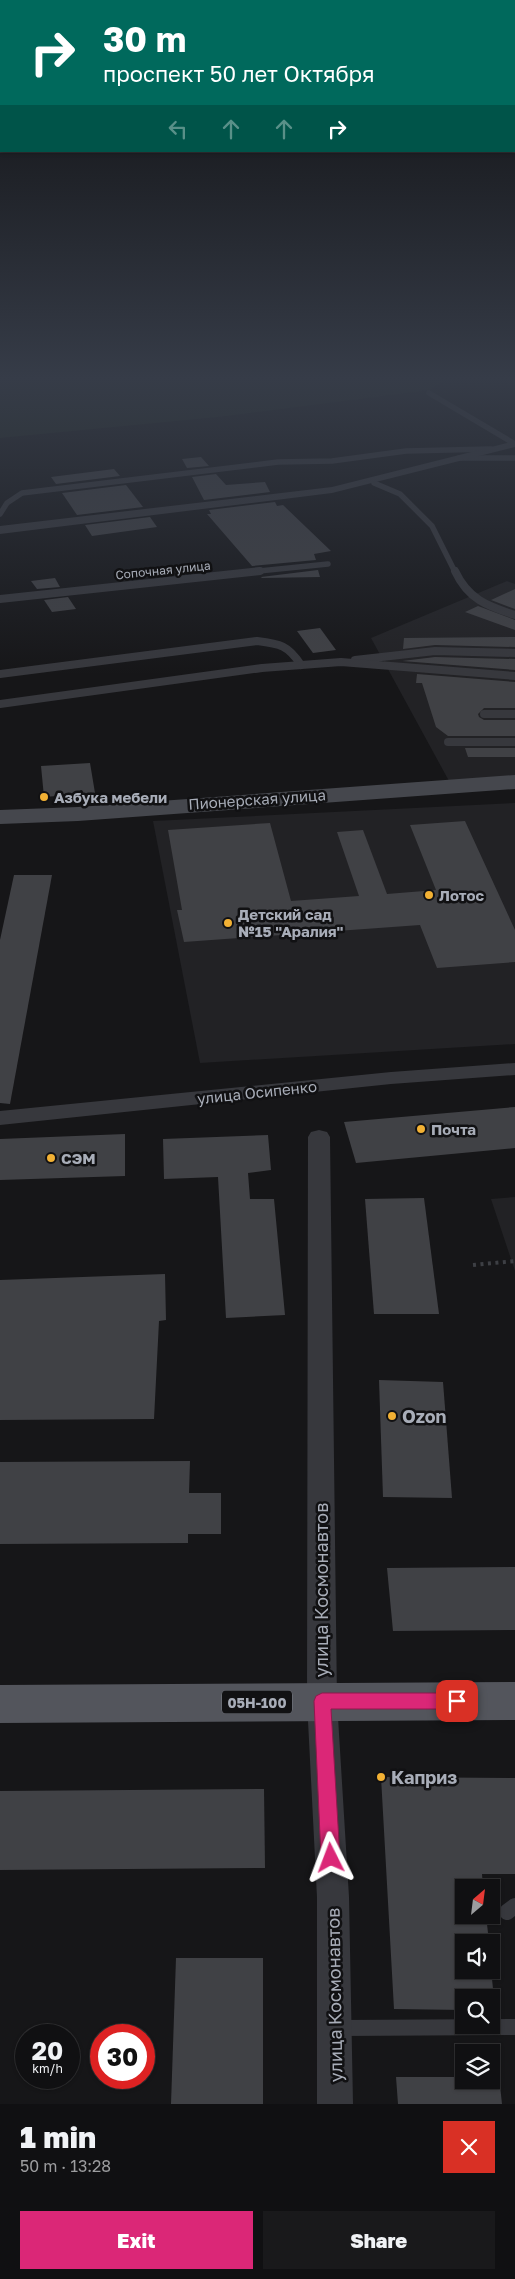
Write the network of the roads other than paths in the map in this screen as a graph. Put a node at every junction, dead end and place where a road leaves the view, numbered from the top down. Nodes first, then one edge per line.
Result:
1 (136, 479) edge
2 (384, 479) edge
3 (374, 482) junction
4 (0, 514) edge
5 (0, 530) edge
6 (328, 564) dead end
7 (0, 599) edge
8 (515, 615) edge
9 (515, 653) edge
10 (341, 662) junction
11 (301, 665) junction
12 (0, 674) edge
13 (515, 676) edge
14 (0, 704) edge
15 (484, 714) dead end
16 (515, 714) edge
17 (448, 742) dead end
18 (515, 742) edge
19 (515, 782) edge
20 (0, 817) edge
21 (515, 1068) edge
22 (0, 1118) edge
23 (319, 1137) dead end
24 (322, 1701) junction
25 (515, 1701) edge
26 (0, 1704) edge
27 (514, 2027) dead end
28 (334, 2028) junction
29 (335, 2104) edge

1 - 4 lane
2 - 3 street
3 - 5 street
3 - 8 lane
6 - 7 lane, Сопочная улица
9 - 10 lane
10 - 11 lane
10 - 13 lane
11 - 12 lane
11 - 14 lane
15 - 16 lane
17 - 18 lane
19 - 20 main road, Пионерская улица
21 - 22 street, улица Осипенко
23 - 24 street, улица Космонавтов
24 - 25 main road, 05Н-100
24 - 26 main road, 05Н-100
24 - 28 street, улица Космонавтов
27 - 28 lane
28 - 29 street, улица Космонавтов

